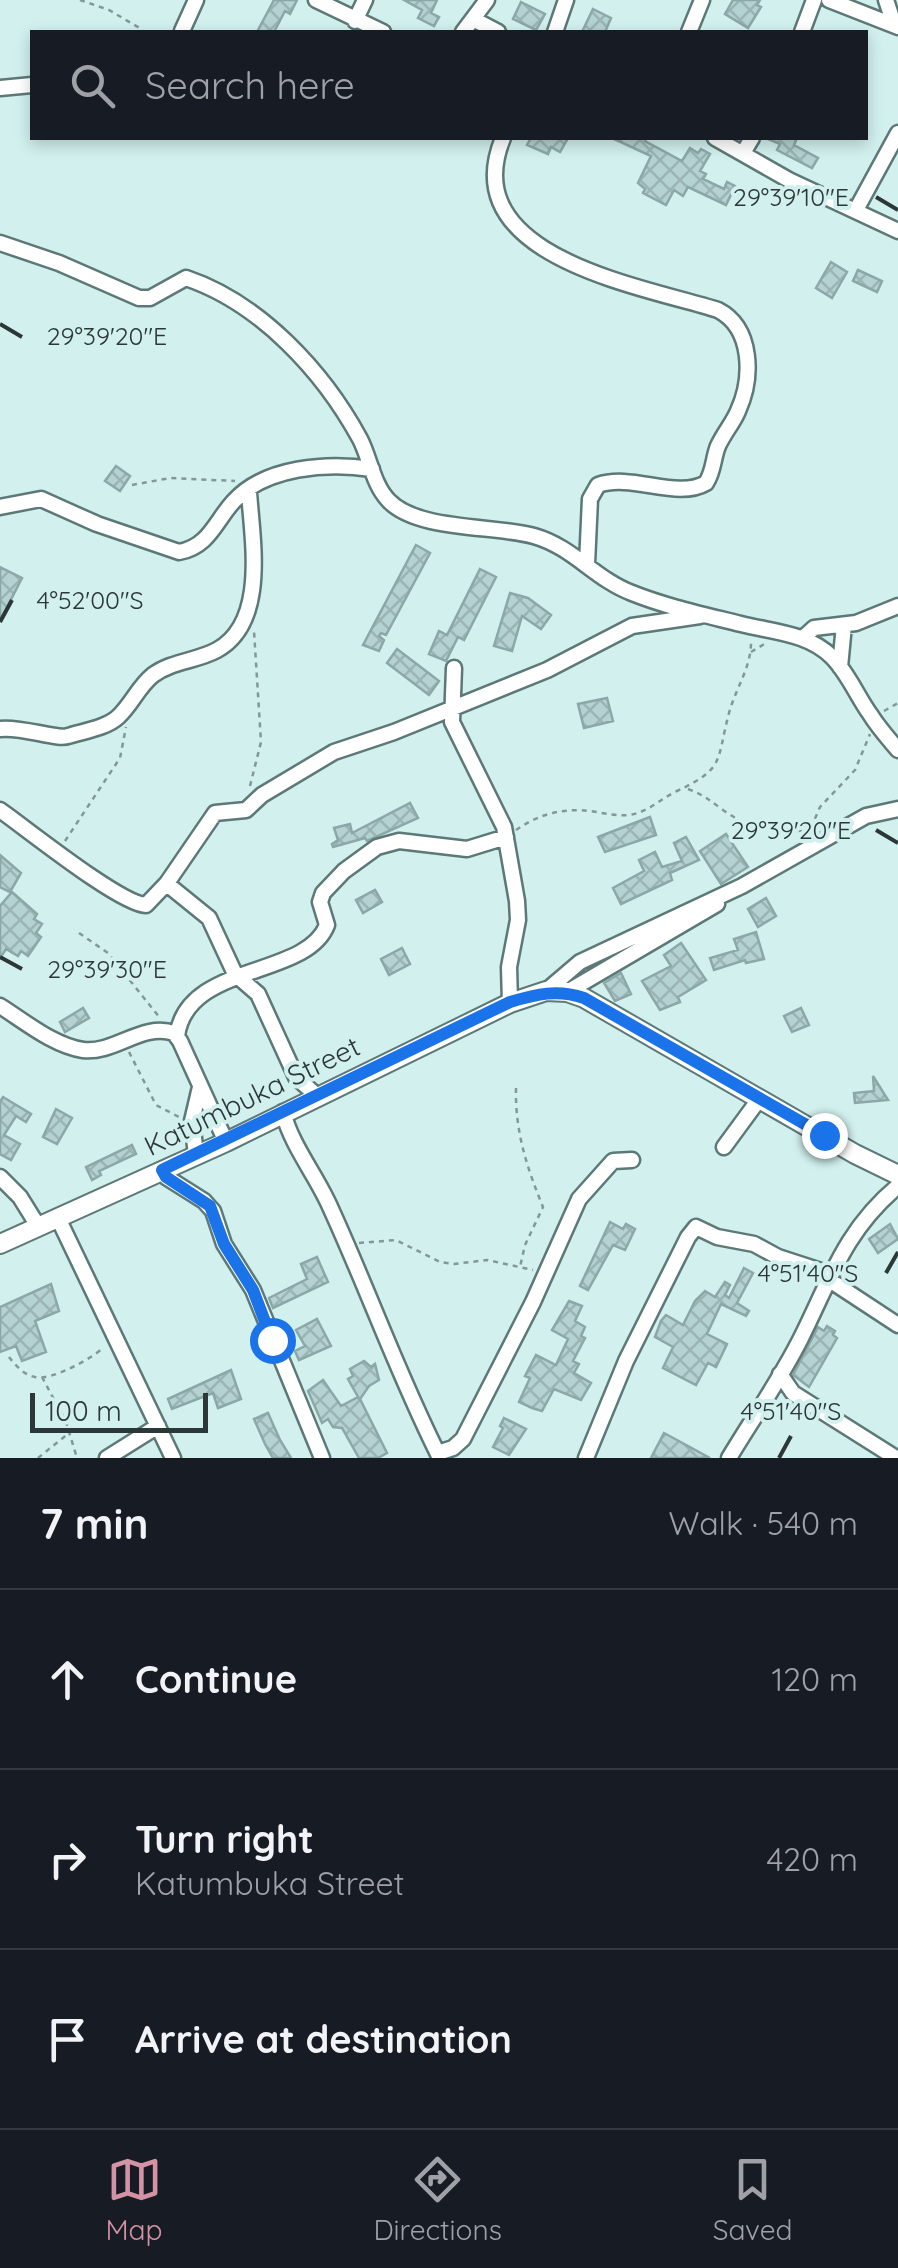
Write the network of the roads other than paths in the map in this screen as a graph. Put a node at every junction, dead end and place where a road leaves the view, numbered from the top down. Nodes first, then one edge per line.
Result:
1 (196, 0) edge
2 (316, 0) edge
3 (366, 0) edge
4 (487, 0) edge
5 (566, 0) edge
6 (702, 0) edge
7 (814, 0) edge
8 (829, 0) edge
9 (886, 0) edge
10 (476, 20) junction
11 (355, 21) junction
12 (896, 26) edge
13 (182, 30) edge
14 (378, 30) edge
15 (465, 30) edge
16 (494, 30) edge
17 (556, 30) edge
18 (690, 30) edge
19 (803, 30) edge
20 (30, 85) edge
21 (0, 88) edge
22 (898, 133) edge
23 (502, 140) edge
24 (719, 140) edge
25 (751, 140) edge
26 (744, 153) junction
27 (856, 210) junction
28 (898, 232) edge
29 (0, 243) edge
30 (372, 469) junction
31 (255, 487) junction
32 (0, 508) edge
33 (587, 564) junction
34 (898, 606) edge
35 (706, 615) junction
36 (844, 625) junction
37 (803, 638) junction
38 (840, 667) junction
39 (454, 668) dead end
40 (451, 708) junction
41 (0, 729) edge
42 (898, 750) edge
43 (0, 810) edge
44 (898, 810) edge
45 (506, 837) junction
46 (167, 884) junction
47 (237, 976) junction
48 (546, 992) junction
49 (567, 992) junction
50 (510, 1002) junction
51 (0, 1006) edge
52 (173, 1034) junction
53 (200, 1087) junction
54 (317, 1096) junction
55 (760, 1098) junction
56 (283, 1112) junction
57 (226, 1142) junction
58 (724, 1147) dead end
59 (196, 1155) junction
60 (632, 1160) dead end
61 (162, 1170) junction
62 (898, 1175) edge
63 (0, 1177) edge
64 (898, 1186) edge
65 (58, 1218) junction
66 (38, 1226) junction
67 (0, 1244) edge
68 (826, 1283) junction
69 (898, 1325) edge
70 (780, 1374) junction
71 (158, 1426) junction
72 (439, 1456) edge
73 (107, 1458) edge
74 (173, 1458) edge
75 (322, 1458) edge
76 (586, 1458) edge
77 (730, 1458) edge
78 (896, 1458) edge

1 - 13 street
2 - 11 street
3 - 11 street
4 - 10 street
5 - 17 street
6 - 18 street
7 - 19 street
8 - 12 street
9 - 12 street
10 - 15 street
10 - 16 street
11 - 14 street
20 - 21 street
22 - 27 street
23 - 33 street
24 - 26 street
25 - 26 street
26 - 27 street
27 - 28 street
29 - 30 street
30 - 31 street
30 - 33 street
31 - 32 street
31 - 41 street
33 - 35 street
34 - 36 street
35 - 37 street
35 - 40 street
36 - 37 street
36 - 38 street
37 - 38 street
38 - 42 street
39 - 40 street
40 - 45 street
40 - 46 street
43 - 46 street
44 - 48 street
44 - 49 street
45 - 47 street
45 - 50 street
46 - 47 street
47 - 52 street
47 - 54 street
48 - 49 main road, Katumbuka Street
48 - 50 main road, Katumbuka Street
49 - 55 main road, Katumbuka Street
50 - 54 main road, Katumbuka Street
51 - 52 street
52 - 53 street
53 - 57 street
53 - 59 street
54 - 56 main road, Katumbuka Street
55 - 58 street
55 - 62 main road, Katumbuka Street
56 - 57 main road, Katumbuka Street
56 - 72 street
57 - 59 main road, Katumbuka Street
59 - 61 main road, Katumbuka Street
60 - 72 street
61 - 65 main road, Katumbuka Street
61 - 75 street
63 - 66 street
64 - 68 street
65 - 66 main road, Katumbuka Street
65 - 71 street
66 - 67 main road, Katumbuka Street
68 - 69 street
68 - 70 street
68 - 76 street
70 - 77 street
70 - 78 street
71 - 73 street
71 - 74 street

